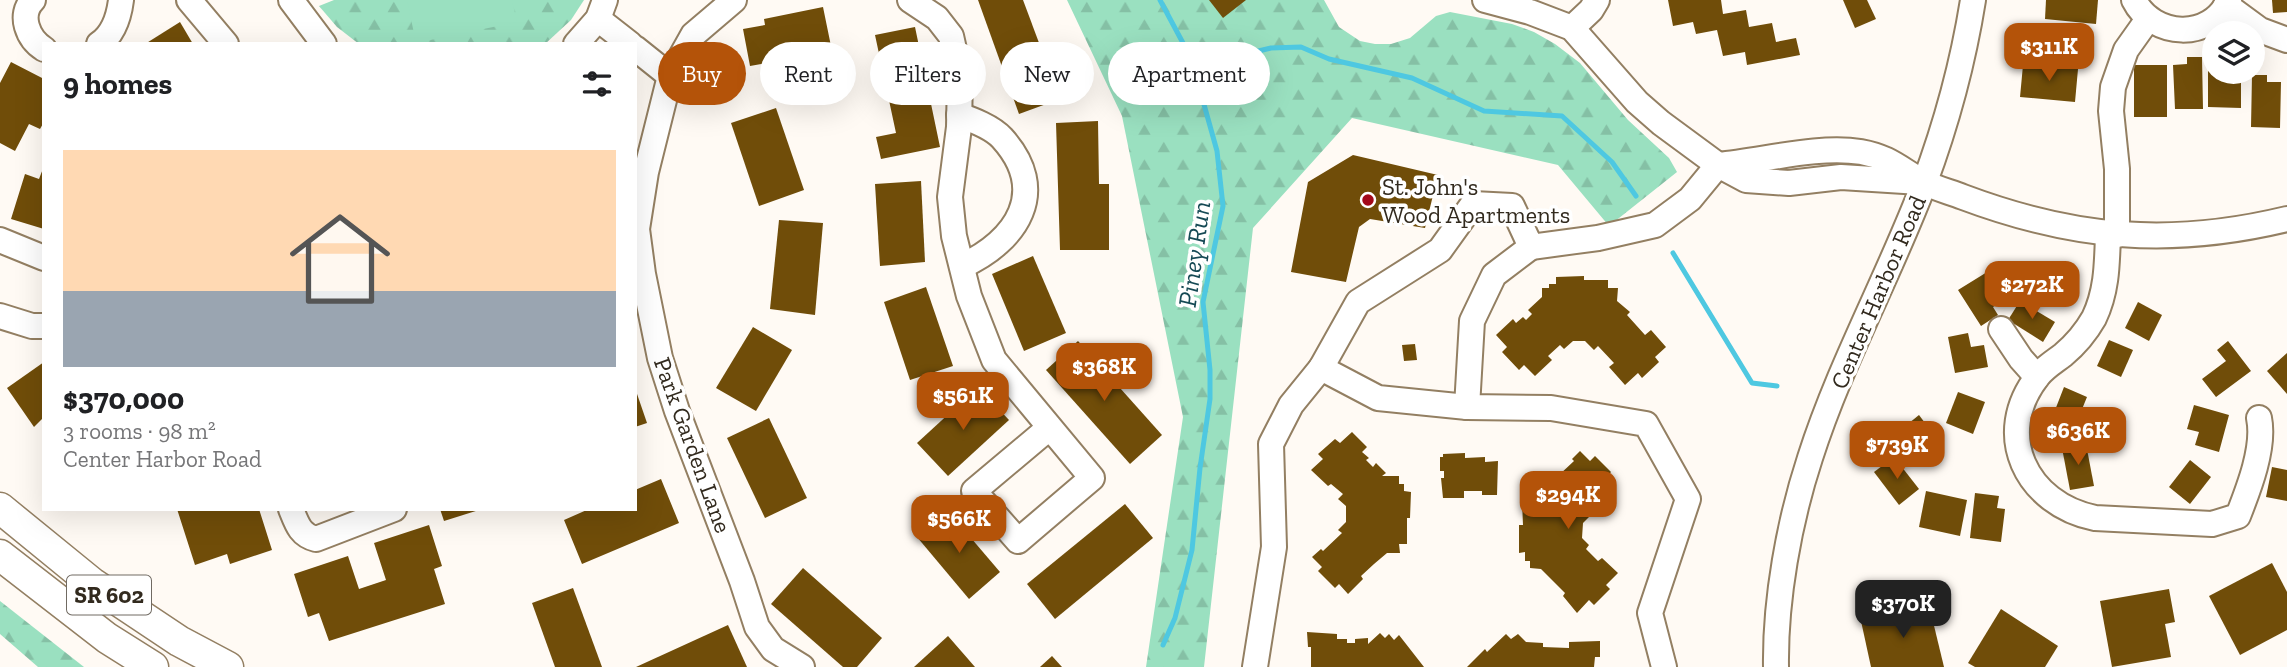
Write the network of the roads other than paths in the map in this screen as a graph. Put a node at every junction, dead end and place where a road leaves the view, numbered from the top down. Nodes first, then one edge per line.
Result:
1 (33, 0) edge
2 (121, 0) edge
3 (189, 0) edge
4 (291, 0) edge
5 (734, 0) edge
6 (910, 0) edge
7 (1485, 0) edge
8 (1597, 0) edge
9 (1973, 0) edge
10 (2227, 3) edge
11 (601, 9) edge
12 (2141, 10) edge
13 (1572, 28) junction
14 (2287, 40) edge
15 (102, 42) edge
16 (224, 42) edge
17 (322, 42) edge
18 (577, 42) edge
19 (628, 42) edge
20 (690, 42) edge
21 (42, 47) edge
22 (637, 50) edge
23 (658, 66) edge
24 (663, 105) edge
25 (959, 115) junction
26 (1718, 165) junction
27 (1924, 183) junction
28 (2287, 219) edge
29 (2112, 235) junction
30 (0, 240) edge
31 (1531, 247) junction
32 (42, 257) edge
33 (962, 266) junction
34 (0, 316) edge
35 (42, 326) edge
36 (2001, 329) dead end
37 (1321, 368) junction
38 (2037, 377) junction
39 (1467, 407) junction
40 (2259, 418) dead end
41 (1049, 428) junction
42 (0, 508) edge
43 (292, 511) edge
44 (389, 511) edge
45 (0, 555) edge
46 (153, 667) edge
47 (228, 667) edge
48 (802, 667) edge
49 (1255, 667) edge
50 (1664, 667) edge
51 (1776, 667) edge

1 - 21 street
2 - 15 street
3 - 16 street
4 - 17 street
5 - 20 street, Park Garden Lane
6 - 25 street
7 - 13 street
8 - 13 street
9 - 27 street, Center Harbor Road
10 - 12 street
10 - 14 street
11 - 18 street
11 - 19 street
12 - 29 street
13 - 26 street
22 - 23 street
24 - 48 street, Park Garden Lane
25 - 33 street
25 - 33 street
26 - 27 street
26 - 31 street
27 - 29 street
27 - 51 street, Center Harbor Road
28 - 29 street
29 - 38 street
30 - 32 street
31 - 37 street
31 - 39 street
33 - 41 street
34 - 35 street
36 - 38 street
37 - 39 street
37 - 49 street
38 - 40 street
39 - 50 street
41 - 41 street
42 - 47 main road, SR 602
43 - 44 street
45 - 46 main road, SR 602

